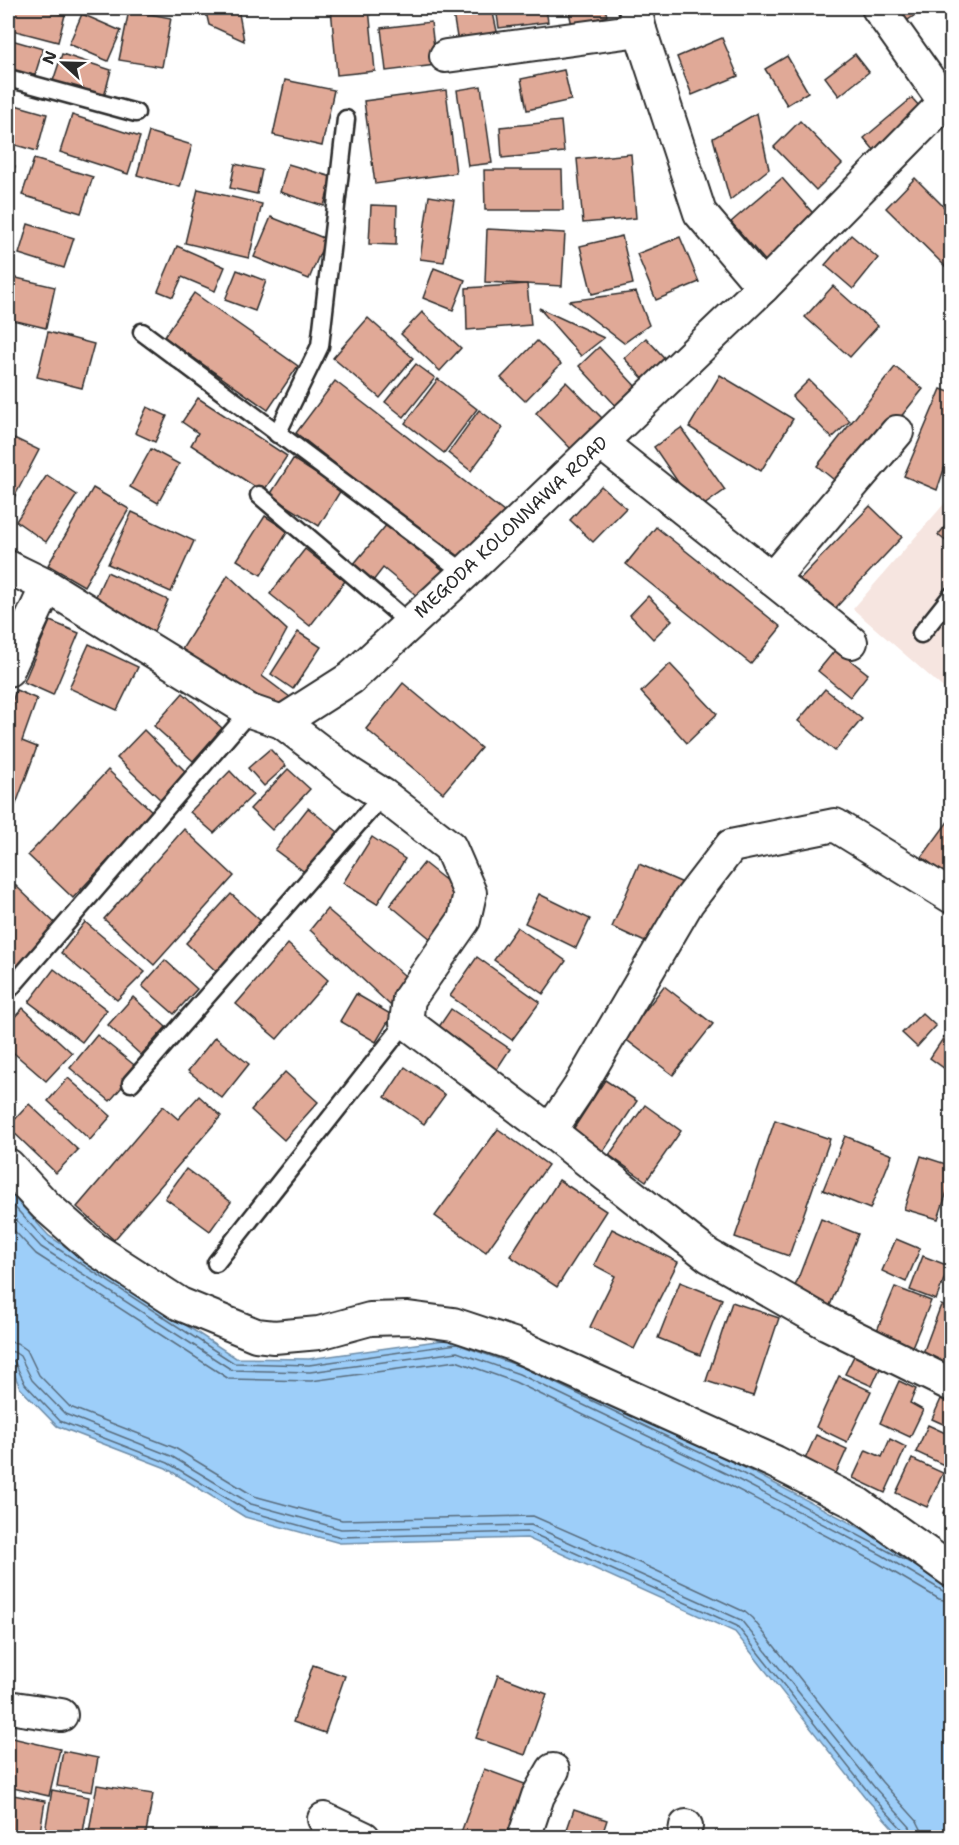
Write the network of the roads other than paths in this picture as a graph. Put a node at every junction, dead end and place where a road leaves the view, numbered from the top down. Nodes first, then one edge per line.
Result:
1 (878, 8) edge
2 (637, 19) edge
3 (446, 56) dead end
4 (8, 78) edge
5 (948, 98) edge
6 (136, 113) dead end
7 (345, 119) dead end
8 (763, 287) junction
9 (142, 332) dead end
10 (897, 432) dead end
11 (277, 434) junction
12 (601, 442) junction
13 (259, 495) dead end
14 (8, 567) edge
15 (465, 573) junction
16 (772, 579) junction
17 (47, 586) junction
18 (951, 595) edge
19 (409, 623) junction
20 (921, 634) dead end
21 (851, 642) dead end
22 (8, 670) edge
23 (250, 711) junction
24 (282, 722) junction
25 (383, 795) junction
26 (951, 897) edge
27 (8, 992) edge
28 (406, 1022) junction
29 (131, 1083) dead end
30 (550, 1131) junction
31 (8, 1165) edge
32 (216, 1263) dead end
33 (951, 1385) edge
34 (951, 1571) edge
35 (8, 1707) edge
36 (61, 1715) dead end
37 (554, 1770) dead end
38 (324, 1819) dead end
39 (364, 1838) edge
40 (524, 1838) edge

1 - 5 street
2 - 3 street
2 - 8 street
4 - 6 lane
5 - 8 street, MEGODA KOLONNAWA ROAD
7 - 11 lane
8 - 12 street, MEGODA KOLONNAWA ROAD
9 - 11 lane
10 - 16 street
11 - 15 lane
12 - 15 street, MEGODA KOLONNAWA ROAD
12 - 16 street
13 - 19 lane
14 - 17 street
15 - 19 street, MEGODA KOLONNAWA ROAD
16 - 21 street
17 - 22 street
17 - 23 street
18 - 20 lane
19 - 24 street, MEGODA KOLONNAWA ROAD
23 - 24 street
23 - 27 lane
24 - 25 street
25 - 28 street
25 - 29 lane
26 - 30 street
28 - 30 street
28 - 32 lane
30 - 33 street
31 - 34 street
35 - 36 street
37 - 40 street
38 - 39 street

